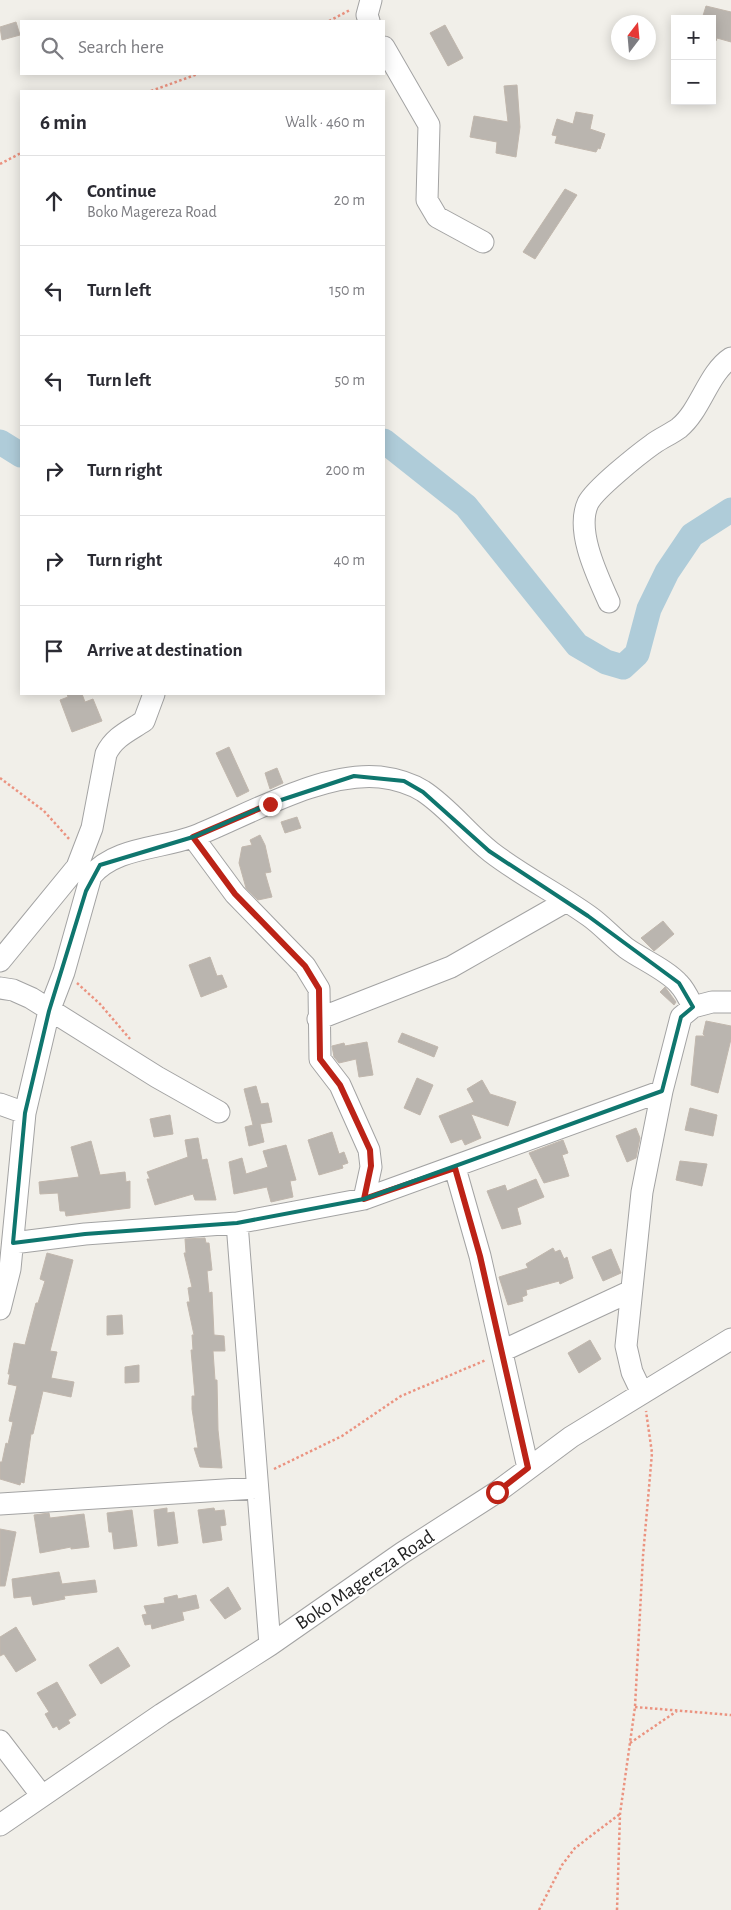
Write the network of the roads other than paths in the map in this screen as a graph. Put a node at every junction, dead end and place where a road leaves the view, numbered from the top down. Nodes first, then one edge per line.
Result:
1 (371, 0) edge
2 (369, 20) edge
3 (385, 49) edge
4 (483, 242) dead end
5 (731, 358) edge
6 (609, 602) dead end
7 (154, 695) edge
8 (193, 837) junction
9 (565, 902) junction
10 (0, 961) edge
11 (0, 988) edge
12 (731, 1002) edge
13 (693, 1006) junction
14 (50, 1011) junction
15 (318, 1019) junction
16 (662, 1091) junction
17 (0, 1104) edge
18 (219, 1112) dead end
19 (25, 1113) junction
20 (455, 1168) junction
21 (364, 1199) junction
22 (237, 1223) junction
23 (13, 1243) junction
24 (631, 1291) junction
25 (0, 1309) edge
26 (731, 1339) edge
27 (502, 1351) junction
28 (642, 1393) junction
29 (528, 1468) junction
30 (257, 1482) junction
31 (0, 1504) edge
32 (270, 1645) junction
33 (0, 1741) edge
34 (42, 1796) junction
35 (0, 1825) edge

1 - 2 street
3 - 4 street
5 - 6 street
7 - 10 street
8 - 9 street
8 - 14 street
8 - 15 street
9 - 13 street
9 - 15 street
11 - 14 street
12 - 13 street
13 - 16 street
14 - 18 street
14 - 19 street
15 - 21 street
16 - 20 street
16 - 24 street
17 - 19 street
19 - 23 street
20 - 21 street
20 - 27 street
21 - 22 street
22 - 23 street
22 - 30 street
23 - 25 street
24 - 27 street
24 - 28 street
26 - 28 street, Boko Magereza Road
27 - 29 street
28 - 29 street, Boko Magereza Road
29 - 32 street, Boko Magereza Road
30 - 31 street
30 - 32 street
32 - 34 street, Boko Magereza Road
33 - 34 street
34 - 35 street, Boko Magereza Road

